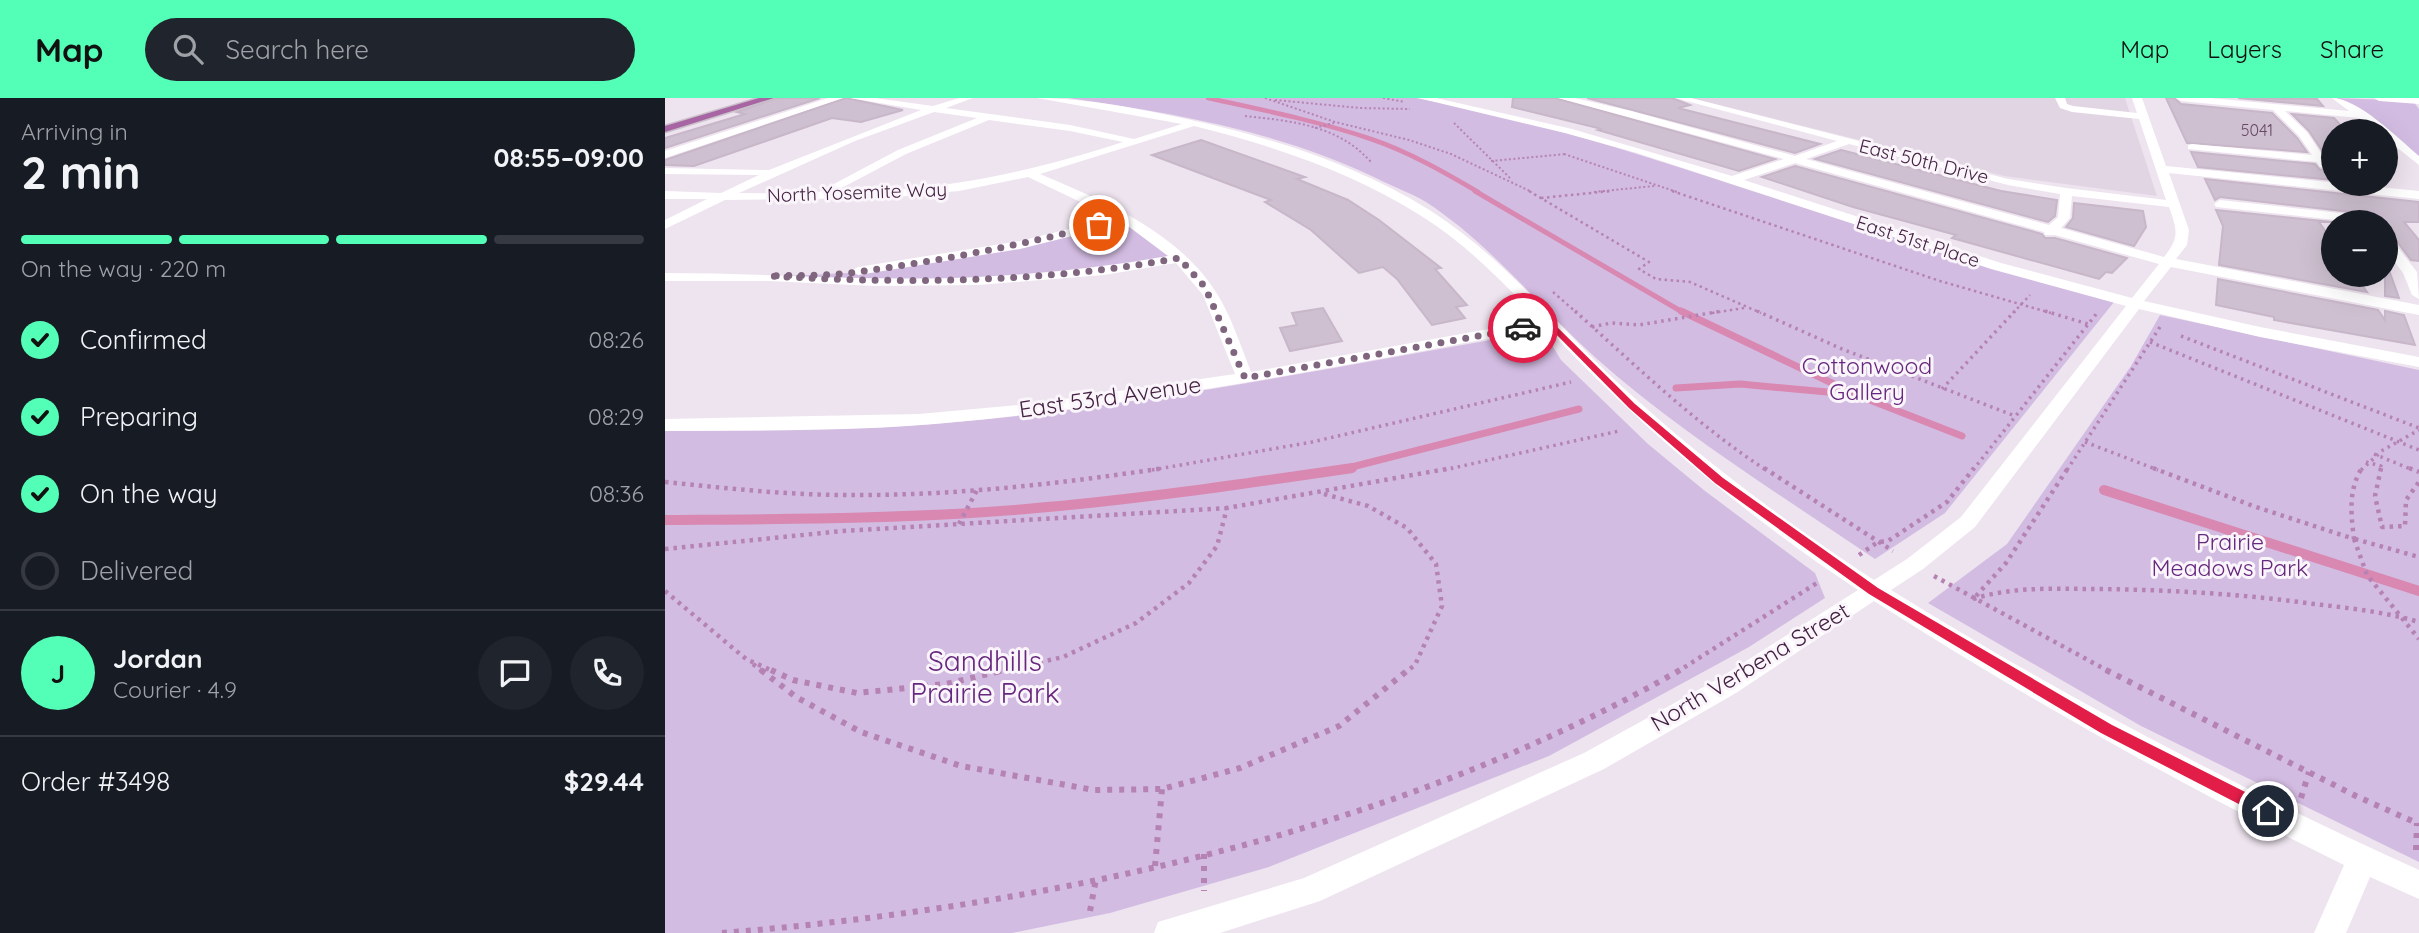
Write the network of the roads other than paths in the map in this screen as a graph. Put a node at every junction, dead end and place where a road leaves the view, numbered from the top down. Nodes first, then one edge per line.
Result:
1 (736, 98) edge
2 (769, 98) edge
3 (838, 98) edge
4 (855, 98) edge
5 (968, 98) edge
6 (1042, 98) edge
7 (1423, 98) edge
8 (1476, 98) edge
9 (1563, 98) edge
10 (1680, 98) edge
11 (2060, 98) edge
12 (2092, 98) edge
13 (2137, 98) edge
14 (2181, 98) edge
15 (2337, 98) edge
16 (2379, 98) edge
17 (2417, 103) edge
18 (1457, 104) junction
19 (934, 108) junction
20 (2277, 108) junction
21 (2095, 111) junction
22 (2361, 115) junction
23 (990, 116) junction
24 (2143, 116) junction
25 (665, 118) edge
26 (2367, 119) edge
27 (1193, 124) junction
28 (665, 129) edge
29 (1133, 142) junction
30 (1846, 142) junction
31 (2398, 143) edge
32 (2192, 147) dead end
33 (665, 155) edge
34 (1794, 159) junction
35 (2319, 159) junction
36 (2321, 161) edge
37 (2419, 162) edge
38 (2161, 169) junction
39 (665, 171) edge
40 (771, 173) junction
41 (1030, 174) junction
42 (1730, 181) junction
43 (2321, 184) edge
44 (2066, 192) junction
45 (2398, 193) edge
46 (665, 195) edge
47 (2419, 195) edge
48 (722, 196) junction
49 (818, 196) junction
50 (2173, 204) junction
51 (2220, 204) dead end
52 (2321, 216) edge
53 (1126, 219) junction
54 (669, 221) edge
55 (2050, 232) junction
56 (2398, 257) edge
57 (1179, 258) junction
58 (2168, 262) junction
59 (769, 276) junction
60 (665, 277) edge
61 (2419, 295) edge
62 (2136, 303) junction
63 (2419, 310) edge
64 (1550, 323) junction
65 (2419, 362) edge
66 (1245, 378) junction
67 (665, 425) edge
68 (1874, 591) junction
69 (2362, 859) junction
70 (2419, 885) edge
71 (1170, 933) edge
72 (2330, 933) edge

1 - 25 main road
2 - 28 main road
3 - 33 street
4 - 19 street
5 - 19 street
6 - 27 street
7 - 18 street, East 51st Place
8 - 18 street
9 - 34 street
10 - 30 street, East 50th Drive
11 - 21 street
12 - 21 street
13 - 24 street, North Verbena Street
14 - 20 street
15 - 22 street
16 - 17 street
18 - 42 street, East 51st Place
19 - 23 street
19 - 40 street
20 - 22 street
20 - 35 street
21 - 24 street
22 - 26 street
23 - 29 street
23 - 49 street
24 - 38 street, North Verbena Street
27 - 29 street, North Yosemite Way
27 - 64 street
29 - 41 street, North Yosemite Way
30 - 34 street
30 - 44 street, East 50th Drive
31 - 37 street
32 - 35 street
34 - 42 street
34 - 55 street
35 - 36 street
38 - 43 street
38 - 50 street, North Verbena Street
39 - 40 street
40 - 48 street
41 - 49 street, North Yosemite Way
41 - 53 street
42 - 62 street, East 51st Place
44 - 50 street, East 50th Drive
44 - 55 street
45 - 47 street
46 - 48 street, North Yosemite Way
48 - 49 street, North Yosemite Way
48 - 54 street
50 - 58 street, North Verbena Street
51 - 52 street
53 - 57 street
53 - 59 street
55 - 58 street
56 - 61 street
57 - 59 street
57 - 66 street
58 - 62 street, North Verbena Street
58 - 63 street
59 - 60 street
62 - 65 street, East 51st Place
62 - 68 street, North Verbena Street
64 - 66 street, East 53rd Avenue
64 - 68 street
66 - 67 street, East 53rd Avenue
68 - 69 street
68 - 71 street, North Verbena Street
69 - 70 street
69 - 72 street

